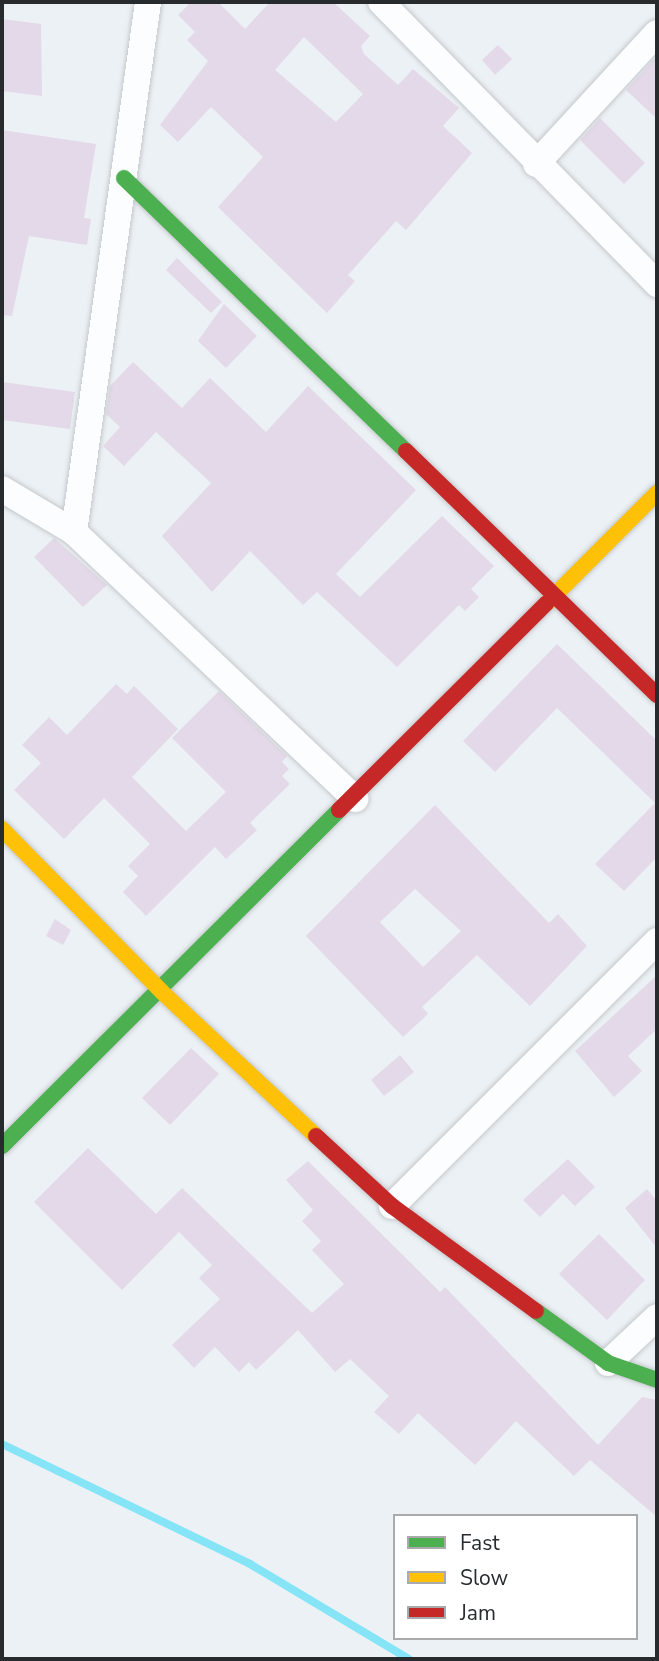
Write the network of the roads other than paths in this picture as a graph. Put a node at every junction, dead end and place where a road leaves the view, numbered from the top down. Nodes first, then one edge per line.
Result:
1 (148, 2) edge
2 (381, 2) edge
3 (657, 33) edge
4 (536, 164) junction
5 (124, 178) junction
6 (657, 284) edge
7 (2, 489) edge
8 (657, 493) edge
9 (74, 532) junction
10 (558, 592) junction
11 (657, 695) edge
12 (355, 799) junction
13 (2, 829) edge
14 (657, 941) edge
15 (162, 992) junction
16 (2, 1146) edge
17 (393, 1206) junction
18 (657, 1317) edge
19 (608, 1363) junction
20 (657, 1380) edge

1 - 5 street
2 - 4 street
3 - 4 street
4 - 6 street
5 - 9 street
5 - 10 street
7 - 9 street
8 - 10 street
9 - 12 street
10 - 11 street
10 - 12 street
12 - 15 street
13 - 15 street
14 - 17 street
15 - 16 street
15 - 17 street
17 - 19 street
18 - 19 street
19 - 20 street

